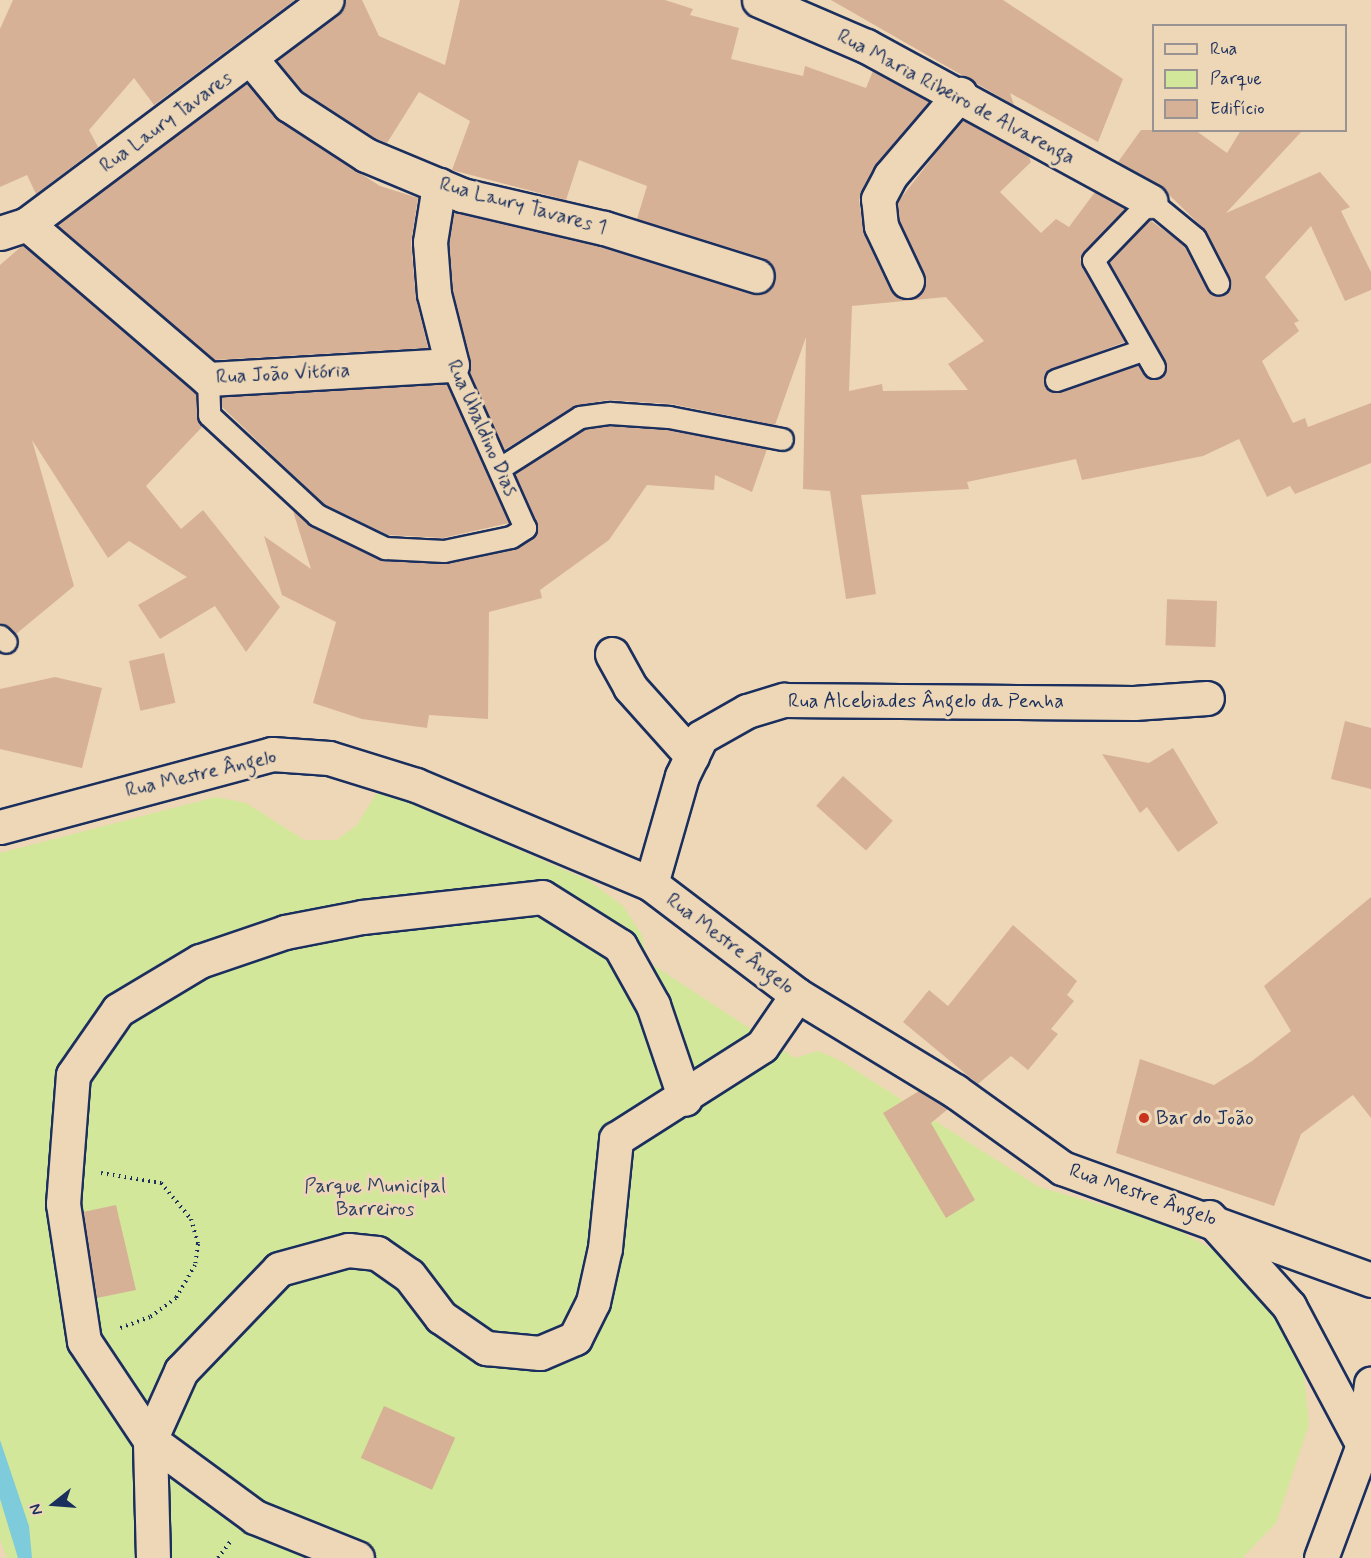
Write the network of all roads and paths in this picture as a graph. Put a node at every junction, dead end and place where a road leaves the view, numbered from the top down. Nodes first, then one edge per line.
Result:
1 (326, 0) edge
2 (759, 0) edge
3 (251, 59) junction
4 (960, 94) junction
5 (439, 185) junction
6 (1150, 201) junction
7 (13, 228) edge
8 (757, 276) dead end
9 (906, 281) dead end
10 (1218, 283) dead end
11 (1142, 350) junction
12 (452, 365) junction
13 (1154, 367) dead end
14 (208, 379) junction
15 (1056, 380) dead end
16 (782, 439) dead end
17 (500, 468) junction
18 (612, 654) dead end
19 (1207, 698) dead end
20 (692, 756) junction
21 (0, 827) edge
22 (651, 884) junction
23 (797, 995) junction
24 (685, 1099) junction
25 (66, 1170) junction
26 (1209, 1217) junction
27 (1371, 1280) edge
28 (84, 1341) junction
29 (1371, 1384) edge
30 (150, 1440) junction
31 (1363, 1445) junction
32 (153, 1558) edge
33 (357, 1558) edge
34 (1321, 1558) edge

1 - 3 street, Rua Laury Tavares
2 - 4 street, Rua Maria Ribeiro de Alvarenga
3 - 5 street, Rua Laury Tavares 1
3 - 7 street, Rua Laury Tavares
4 - 6 street, Rua Maria Ribeiro de Alvarenga
4 - 9 street
5 - 8 street, Rua Laury Tavares 1
5 - 12 street, Rua Ubaldino Dias
6 - 10 lane
6 - 11 lane
7 - 14 street, Rua João Vitória
11 - 13 lane
11 - 15 lane
12 - 14 street, Rua João Vitória
12 - 17 lane, Rua Ubaldino Dias
14 - 17 lane, Rua Ubaldino Dias
16 - 17 lane
18 - 20 street
19 - 20 street, Rua Alcebiades Ângelo da Penha
20 - 22 street, Rua Alcebiades Ângelo da Penha
21 - 22 street, Rua Mestre Ângelo
22 - 23 street, Rua Mestre Ângelo
23 - 24 street
23 - 26 street, Rua Mestre Ângelo
24 - 25 street
24 - 30 street
25 - 28 street
25 - 28 path
26 - 27 street, Rua Mestre Ângelo
26 - 31 street
28 - 30 street
29 - 31 street
30 - 32 street
30 - 33 street
31 - 34 street

